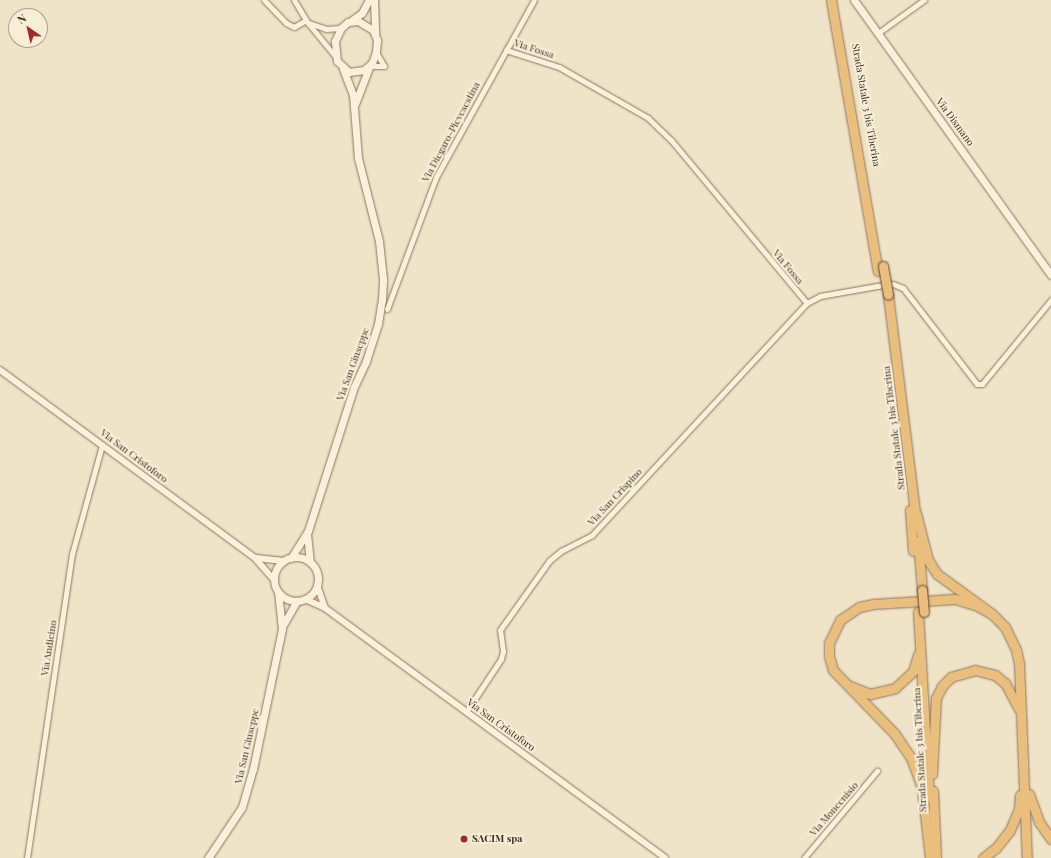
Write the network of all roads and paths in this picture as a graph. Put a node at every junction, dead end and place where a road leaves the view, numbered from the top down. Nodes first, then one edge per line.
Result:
1 (264, 0) edge
2 (294, 0) edge
3 (369, 0) edge
4 (374, 0) edge
5 (534, 0) edge
6 (831, 0) edge
7 (836, 0) edge
8 (854, 0) edge
9 (924, 0) edge
10 (307, 22) junction
11 (348, 22) junction
12 (341, 28) junction
13 (878, 33) junction
14 (375, 34) junction
15 (506, 50) junction
16 (376, 52) junction
17 (335, 56) junction
18 (369, 66) junction
19 (343, 69) junction
20 (354, 106) junction
21 (1039, 256) junction
22 (881, 268) junction
23 (1051, 269) edge
24 (1051, 275) edge
25 (1051, 300) edge
26 (807, 303) junction
27 (1051, 304) edge
28 (1043, 308) junction
29 (387, 309) dead end
30 (0, 370) edge
31 (102, 444) junction
32 (913, 515) junction
33 (308, 531) junction
34 (255, 558) junction
35 (291, 558) junction
36 (284, 561) junction
37 (310, 562) junction
38 (274, 580) junction
39 (317, 585) junction
40 (278, 592) junction
41 (305, 599) junction
42 (297, 601) junction
43 (326, 608) junction
44 (921, 612) junction
45 (992, 614) junction
46 (282, 629) junction
47 (842, 682) junction
48 (466, 712) junction
49 (1022, 715) junction
50 (1024, 770) junction
51 (877, 771) dead end
52 (932, 777) junction
53 (1051, 839) edge
54 (27, 858) edge
55 (208, 858) edge
56 (665, 858) edge
57 (804, 858) edge
58 (930, 858) edge
59 (936, 858) edge
60 (983, 858) edge
61 (1027, 858) edge

1 - 10 street
2 - 10 street
3 - 11 main road
4 - 14 main road
5 - 15 street
6 - 22 highway, Strada Statale 3 bis Tiberina
7 - 22 highway, Strada Statale 3 bis Tiberina
8 - 13 main road, Via Dismano
9 - 13 street
10 - 12 street
10 - 17 street
11 - 12 main road
11 - 14 main road
12 - 17 main road
13 - 21 main road, Via Dismano
14 - 16 main road
15 - 26 street, Via Fossa
15 - 29 street, Via Diegaro-Pievesestina
16 - 18 main road
16 - 18 street
17 - 19 main road
18 - 19 main road
18 - 20 main road, Via San Giuseppe
19 - 20 main road, Via San Giuseppe
20 - 33 main road, Via San Giuseppe
21 - 23 main road, Via Dismano
21 - 24 main road, Via Dismano
22 - 32 highway, Strada Statale 3 bis Tiberina
25 - 28 street
26 - 28 street
26 - 48 street, Via San Crispino
27 - 28 street
30 - 31 street, Via San Cristoforo
31 - 34 street, Via San Cristoforo
31 - 54 street, Via Andicino
32 - 44 highway, Strada Statale 3 bis Tiberina, bridge
32 - 45 highway
33 - 35 main road, Via San Giuseppe
33 - 37 main road, Via San Giuseppe
34 - 36 street
34 - 38 street, Via San Cristoforo
35 - 36 main road
35 - 37 main road
36 - 38 main road
37 - 39 main road
38 - 40 main road
39 - 41 main road
39 - 43 street
40 - 42 main road
40 - 46 main road, Via San Giuseppe
41 - 42 main road
41 - 43 street, Via San Cristoforo
42 - 46 main road, Via San Giuseppe
43 - 48 street, Via San Cristoforo
44 - 47 highway
44 - 52 highway, Strada Statale 3 bis Tiberina
44 - 58 highway, Strada Statale 3 bis Tiberina
45 - 47 highway
45 - 49 highway
46 - 55 main road, Via San Giuseppe
47 - 58 highway
48 - 56 street, Via San Cristoforo
49 - 50 highway
49 - 52 highway
50 - 53 highway
50 - 60 highway
50 - 61 highway
51 - 57 street, Via Moncenisio
52 - 59 highway, Strada Statale 3 bis Tiberina

